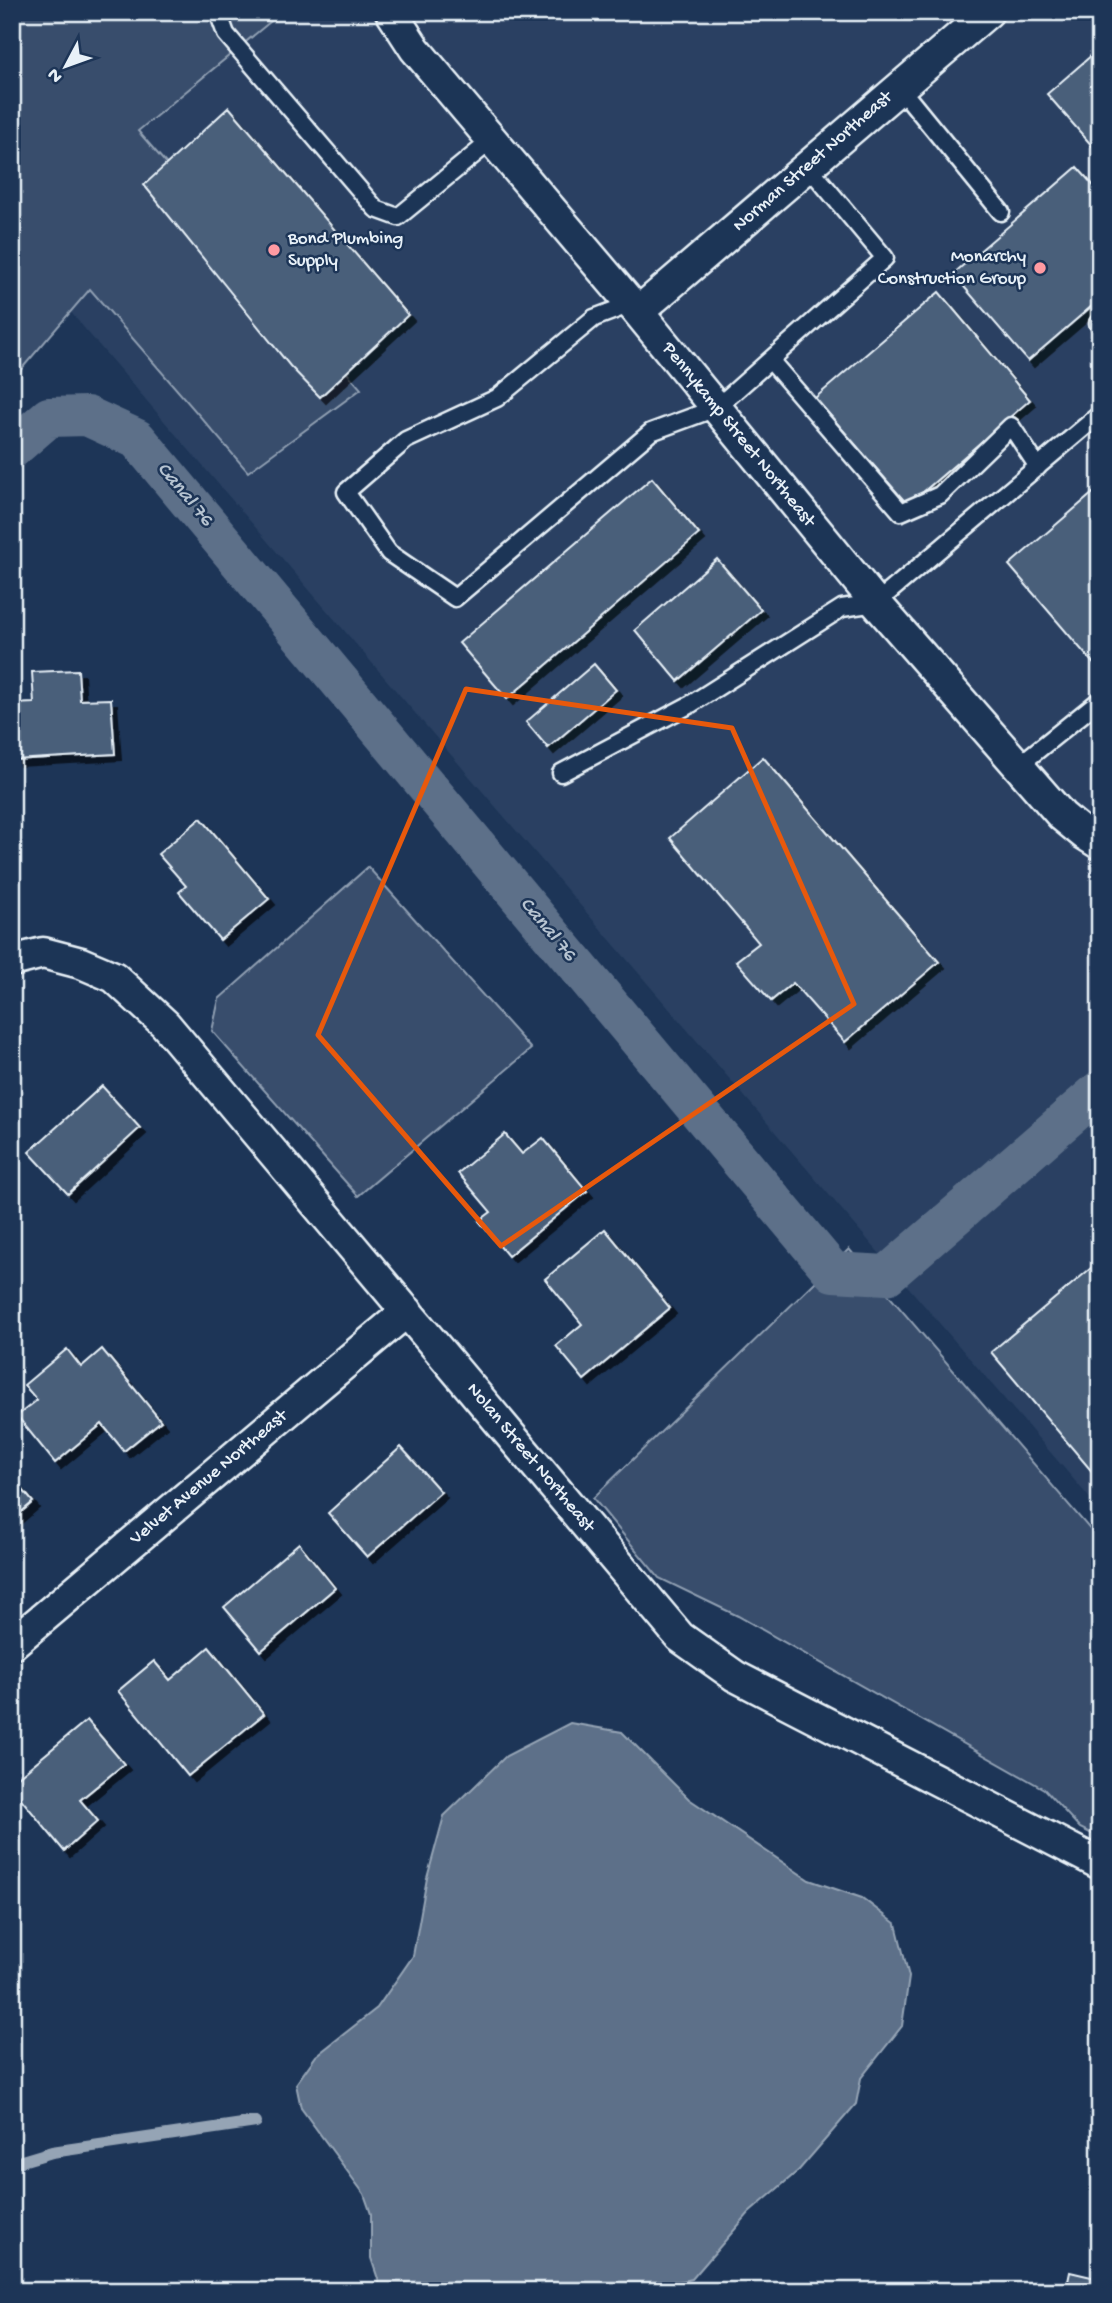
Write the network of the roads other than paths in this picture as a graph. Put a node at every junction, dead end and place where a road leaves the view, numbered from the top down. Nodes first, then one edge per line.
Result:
1 (218, 12) edge
2 (391, 12) edge
3 (988, 12) edge
4 (900, 88) junction
5 (492, 140) junction
6 (808, 166) junction
7 (1001, 212) dead end
8 (634, 308) junction
9 (770, 360) junction
10 (716, 408) junction
11 (1100, 414) edge
12 (1038, 467) junction
13 (876, 603) junction
14 (1100, 700) edge
15 (1018, 766) junction
16 (561, 773) dead end
17 (1100, 844) edge
18 (12, 961) edge
19 (407, 1311) junction
20 (12, 1644) edge
21 (1100, 1864) edge

1 - 5 lane
2 - 5 street, Pennykamp Street Northeast
3 - 4 street, Norman Street Northeast
4 - 6 street, Norman Street Northeast
4 - 7 lane
5 - 8 street, Pennykamp Street Northeast
6 - 8 street, Norman Street Northeast
6 - 9 lane
8 - 10 street, Pennykamp Street Northeast
8 - 10 lane
9 - 10 lane
9 - 12 lane
10 - 13 street, Pennykamp Street Northeast
11 - 12 lane
12 - 13 lane
13 - 15 street, Pennykamp Street Northeast
13 - 16 lane
14 - 15 lane
15 - 17 street, Pennykamp Street Northeast
18 - 19 street, Nolan Street Northeast
19 - 20 street, Velvet Avenue Northeast
19 - 21 street, Nolan Street Northeast

